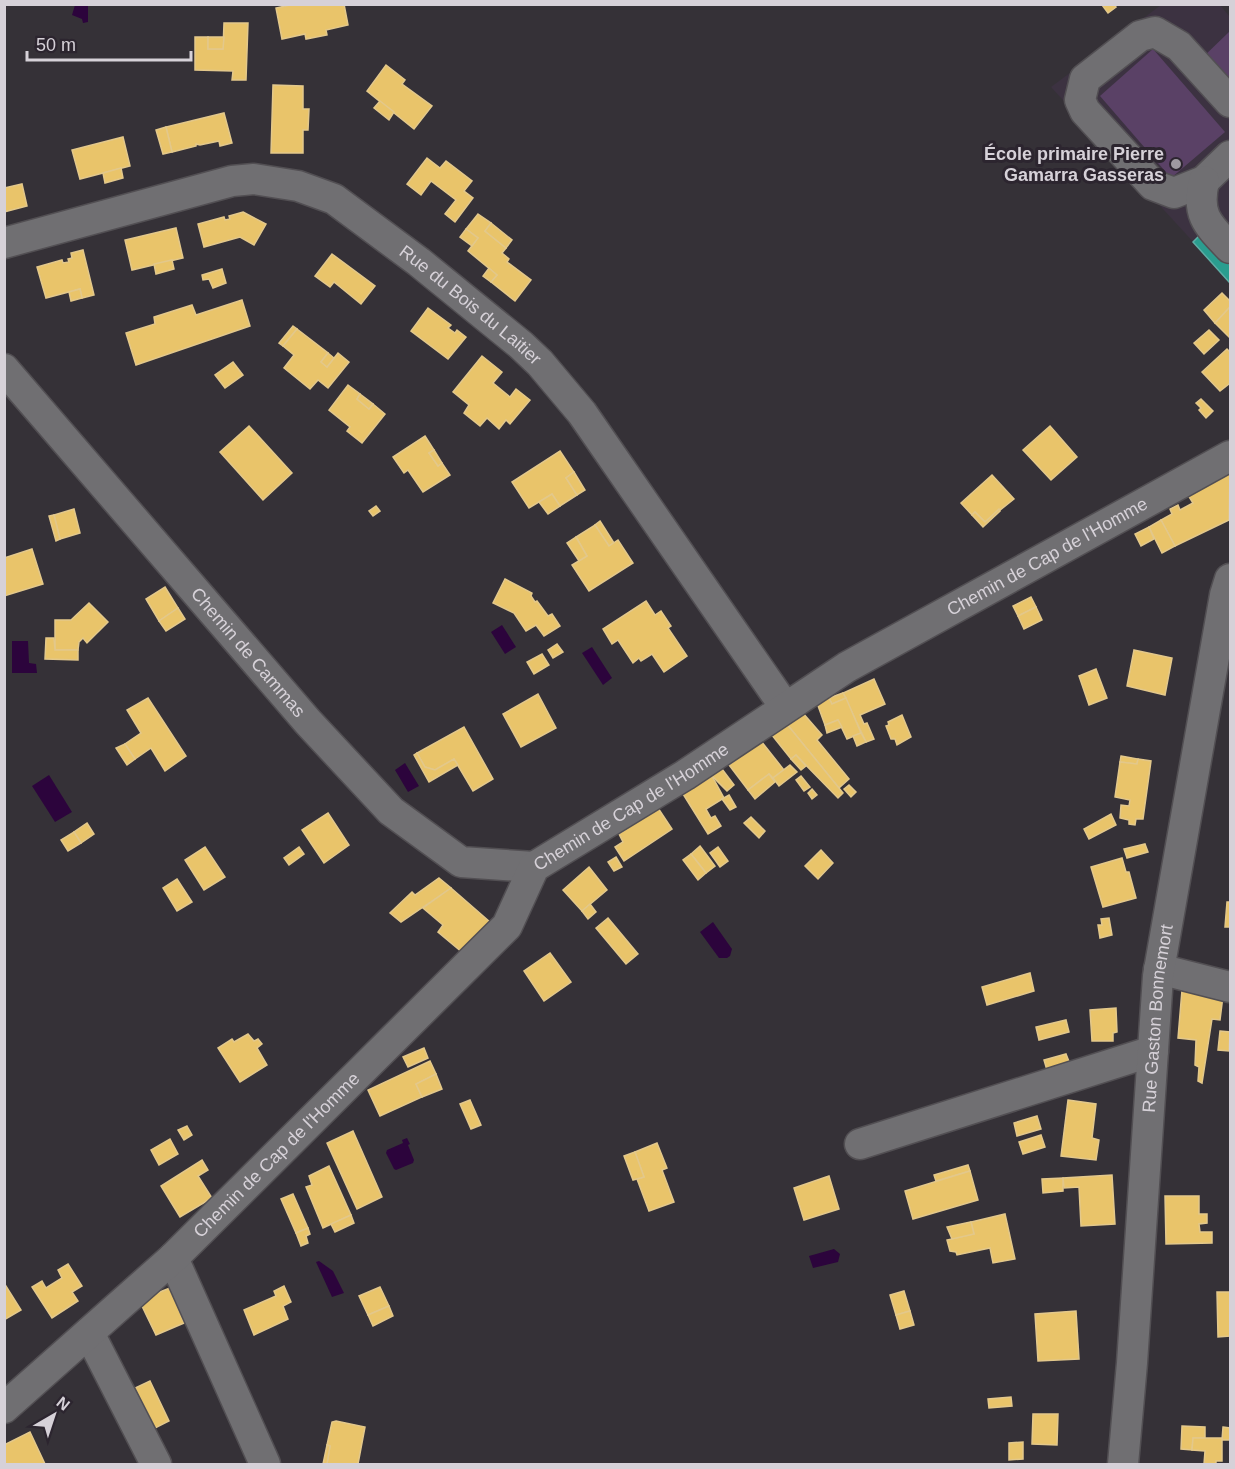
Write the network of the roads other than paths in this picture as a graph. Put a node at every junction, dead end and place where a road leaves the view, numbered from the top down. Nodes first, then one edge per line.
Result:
1 (1230, 102) edge
2 (1230, 156) edge
3 (1204, 181) junction
4 (4, 243) edge
5 (1230, 248) edge
6 (4, 369) edge
7 (1230, 456) edge
8 (1230, 579) edge
9 (785, 707) junction
10 (534, 867) junction
11 (1159, 969) junction
12 (1230, 987) edge
13 (1153, 1051) junction
14 (860, 1144) dead end
15 (173, 1258) junction
16 (89, 1333) junction
17 (4, 1408) edge
18 (156, 1464) edge
19 (265, 1464) edge
20 (1123, 1464) edge

1 - 3 street
2 - 3 street
3 - 5 street
4 - 9 street, Rue du Bois du Laitier
6 - 10 street, Chemin de Cammas
7 - 9 street, Chemin de Cap de l'Homme
8 - 11 street, Rue Gaston Bonnemort
9 - 10 street, Chemin de Cap de l'Homme
10 - 15 street, Chemin de Cap de l'Homme
11 - 12 street
11 - 13 street, Rue Gaston Bonnemort
13 - 14 street
13 - 20 street, Rue Gaston Bonnemort
15 - 16 street, Chemin de Cap de l'Homme
15 - 19 street
16 - 17 street, Chemin de Cap de l'Homme
16 - 18 street

